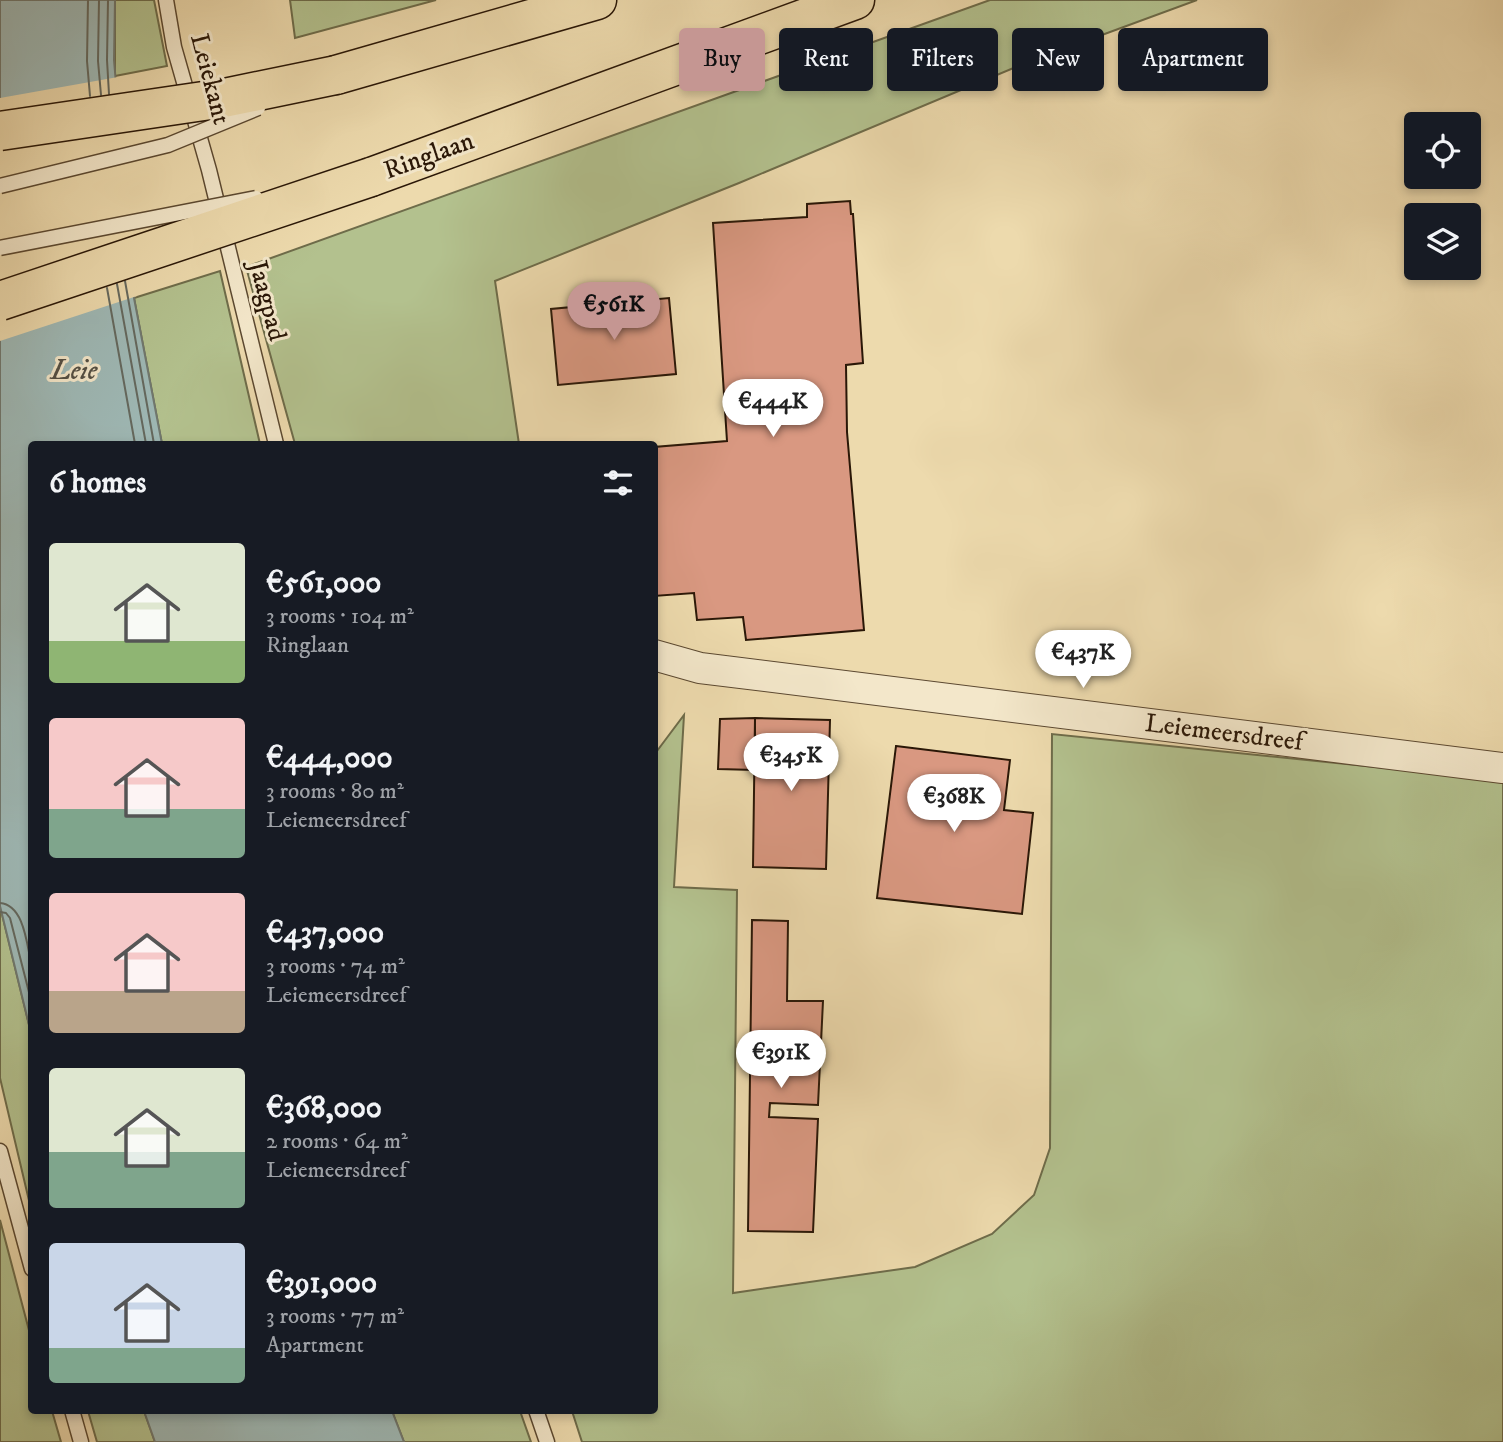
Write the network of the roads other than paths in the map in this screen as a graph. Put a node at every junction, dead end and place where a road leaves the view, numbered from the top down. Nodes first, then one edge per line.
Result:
1 (166, 0) edge
2 (597, 0) edge
3 (855, 0) edge
4 (336, 75) junction
5 (0, 131) edge
6 (209, 170) joint
7 (371, 177) junction
8 (0, 186) edge
9 (0, 248) edge
10 (0, 301) edge
11 (275, 441) edge
12 (658, 656) edge
13 (1503, 768) edge
14 (0, 1151) edge
15 (28, 1254) edge
16 (73, 1414) edge
17 (537, 1414) edge
18 (81, 1442) edge
19 (547, 1442) edge

1 - 6 lane, Leiekant
2 - 4 highway
3 - 7 highway, Ringlaan
4 - 5 highway, bridge
4 - 8 lane, bridge
6 - 11 lane, Jaagpad
7 - 9 lane, bridge
7 - 10 highway, Ringlaan, bridge
12 - 13 street, Leiemeersdreef
14 - 15 lane
16 - 18 lane
17 - 19 lane

